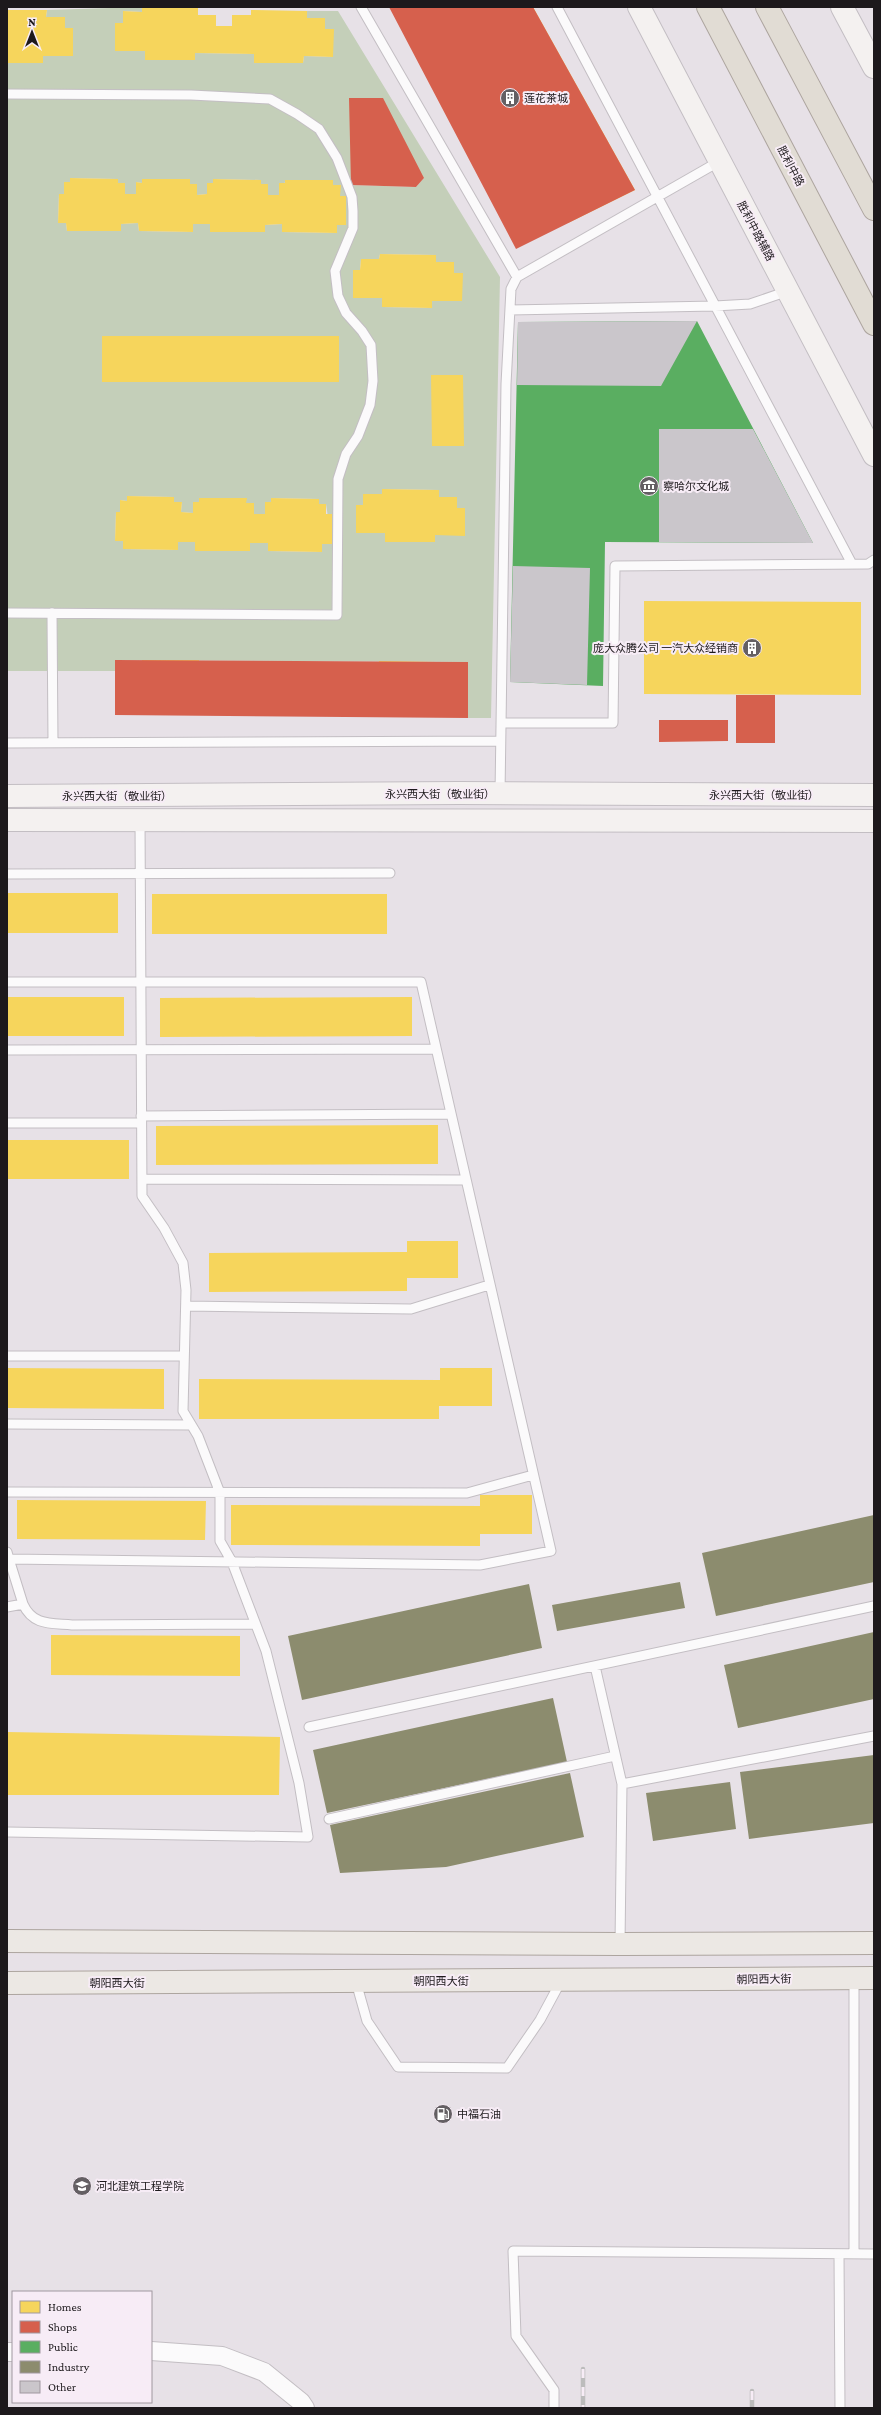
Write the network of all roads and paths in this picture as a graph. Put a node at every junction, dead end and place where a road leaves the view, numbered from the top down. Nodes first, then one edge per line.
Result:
1 (361, 7) edge
2 (557, 7) edge
3 (639, 7) edge
4 (708, 7) edge
5 (767, 7) edge
6 (842, 7) edge
7 (874, 67) edge
8 (7, 94) edge
9 (720, 161) junction
10 (657, 197) junction
11 (874, 209) edge
12 (517, 277) junction
13 (788, 291) junction
14 (715, 306) junction
15 (510, 310) junction
16 (874, 324) edge
17 (874, 455) edge
18 (874, 560) edge
19 (852, 564) junction
20 (7, 613) edge
21 (52, 613) junction
22 (501, 723) junction
23 (500, 741) junction
24 (53, 742) junction
25 (7, 743) edge
26 (500, 794) junction
27 (874, 795) edge
28 (7, 796) edge
29 (7, 820) edge
30 (140, 820) junction
31 (874, 821) edge
32 (140, 873) junction
33 (390, 873) dead end
34 (7, 874) edge
35 (7, 982) edge
36 (140, 982) junction
37 (436, 1049) junction
38 (7, 1050) edge
39 (140, 1050) junction
40 (451, 1114) junction
41 (141, 1119) junction
42 (7, 1123) edge
43 (142, 1179) junction
44 (465, 1180) junction
45 (490, 1285) junction
46 (186, 1306) junction
47 (7, 1356) edge
48 (184, 1356) junction
49 (7, 1424) edge
50 (191, 1425) junction
51 (533, 1475) junction
52 (7, 1492) edge
53 (220, 1493) junction
54 (8, 1555) edge
55 (232, 1562) junction
56 (23, 1604) junction
57 (874, 1606) edge
58 (7, 1607) edge
59 (255, 1624) junction
60 (595, 1666) junction
61 (309, 1727) dead end
62 (874, 1736) edge
63 (615, 1756) junction
64 (622, 1784) junction
65 (329, 1819) dead end
66 (7, 1832) edge
67 (7, 1940) edge
68 (874, 1942) edge
69 (620, 1944) junction
70 (864, 1978) edge
71 (562, 1981) junction
72 (356, 1982) junction
73 (7, 1983) edge
74 (840, 2254) junction
75 (854, 2254) junction
76 (874, 2254) edge
77 (152, 2351) edge
78 (305, 2408) edge
79 (554, 2408) edge
80 (840, 2408) edge

1 - 12 lane
2 - 10 lane
3 - 9 main road, 胜利中路辅路
4 - 16 highway, 胜利中路
5 - 11 highway
6 - 7 main road
8 - 21 lane
9 - 10 lane
9 - 13 main road, 胜利中路辅路
10 - 12 lane
10 - 14 lane
12 - 15 lane
13 - 14 lane
13 - 17 main road, 胜利中路辅路
14 - 15 lane
14 - 19 lane
15 - 22 lane
18 - 19 lane
19 - 22 lane
20 - 21 lane
21 - 24 lane
22 - 23 lane
23 - 24 lane
23 - 26 lane
24 - 25 lane
26 - 27 main road, 永兴西大街（敬业街）
26 - 28 main road, 永兴西大街（敬业街）
29 - 30 main road
30 - 31 main road
30 - 32 lane
32 - 33 lane
32 - 34 lane
32 - 36 lane
35 - 36 lane
36 - 37 lane
36 - 39 lane
37 - 39 lane
37 - 40 lane
38 - 39 lane
39 - 41 lane
40 - 41 lane
40 - 44 lane
41 - 42 lane
41 - 43 lane
43 - 44 lane
43 - 46 lane
44 - 45 lane
45 - 46 lane
45 - 51 lane
46 - 48 lane
47 - 48 lane
48 - 50 lane
49 - 50 lane
50 - 53 lane
51 - 53 lane
51 - 55 lane
52 - 53 lane
53 - 55 lane
54 - 55 lane
54 - 56 lane
55 - 59 lane
56 - 58 lane
56 - 59 lane
57 - 60 lane
59 - 66 lane
60 - 61 lane
60 - 63 lane
62 - 64 lane
63 - 64 lane
63 - 65 lane
64 - 69 lane
67 - 69 main road
68 - 69 main road
70 - 71 main road, 朝阳西大街
70 - 75 lane
71 - 72 main road, 朝阳西大街
71 - 72 lane
72 - 73 main road, 朝阳西大街
74 - 75 lane
74 - 79 lane
74 - 80 lane
75 - 76 lane
77 - 78 street

